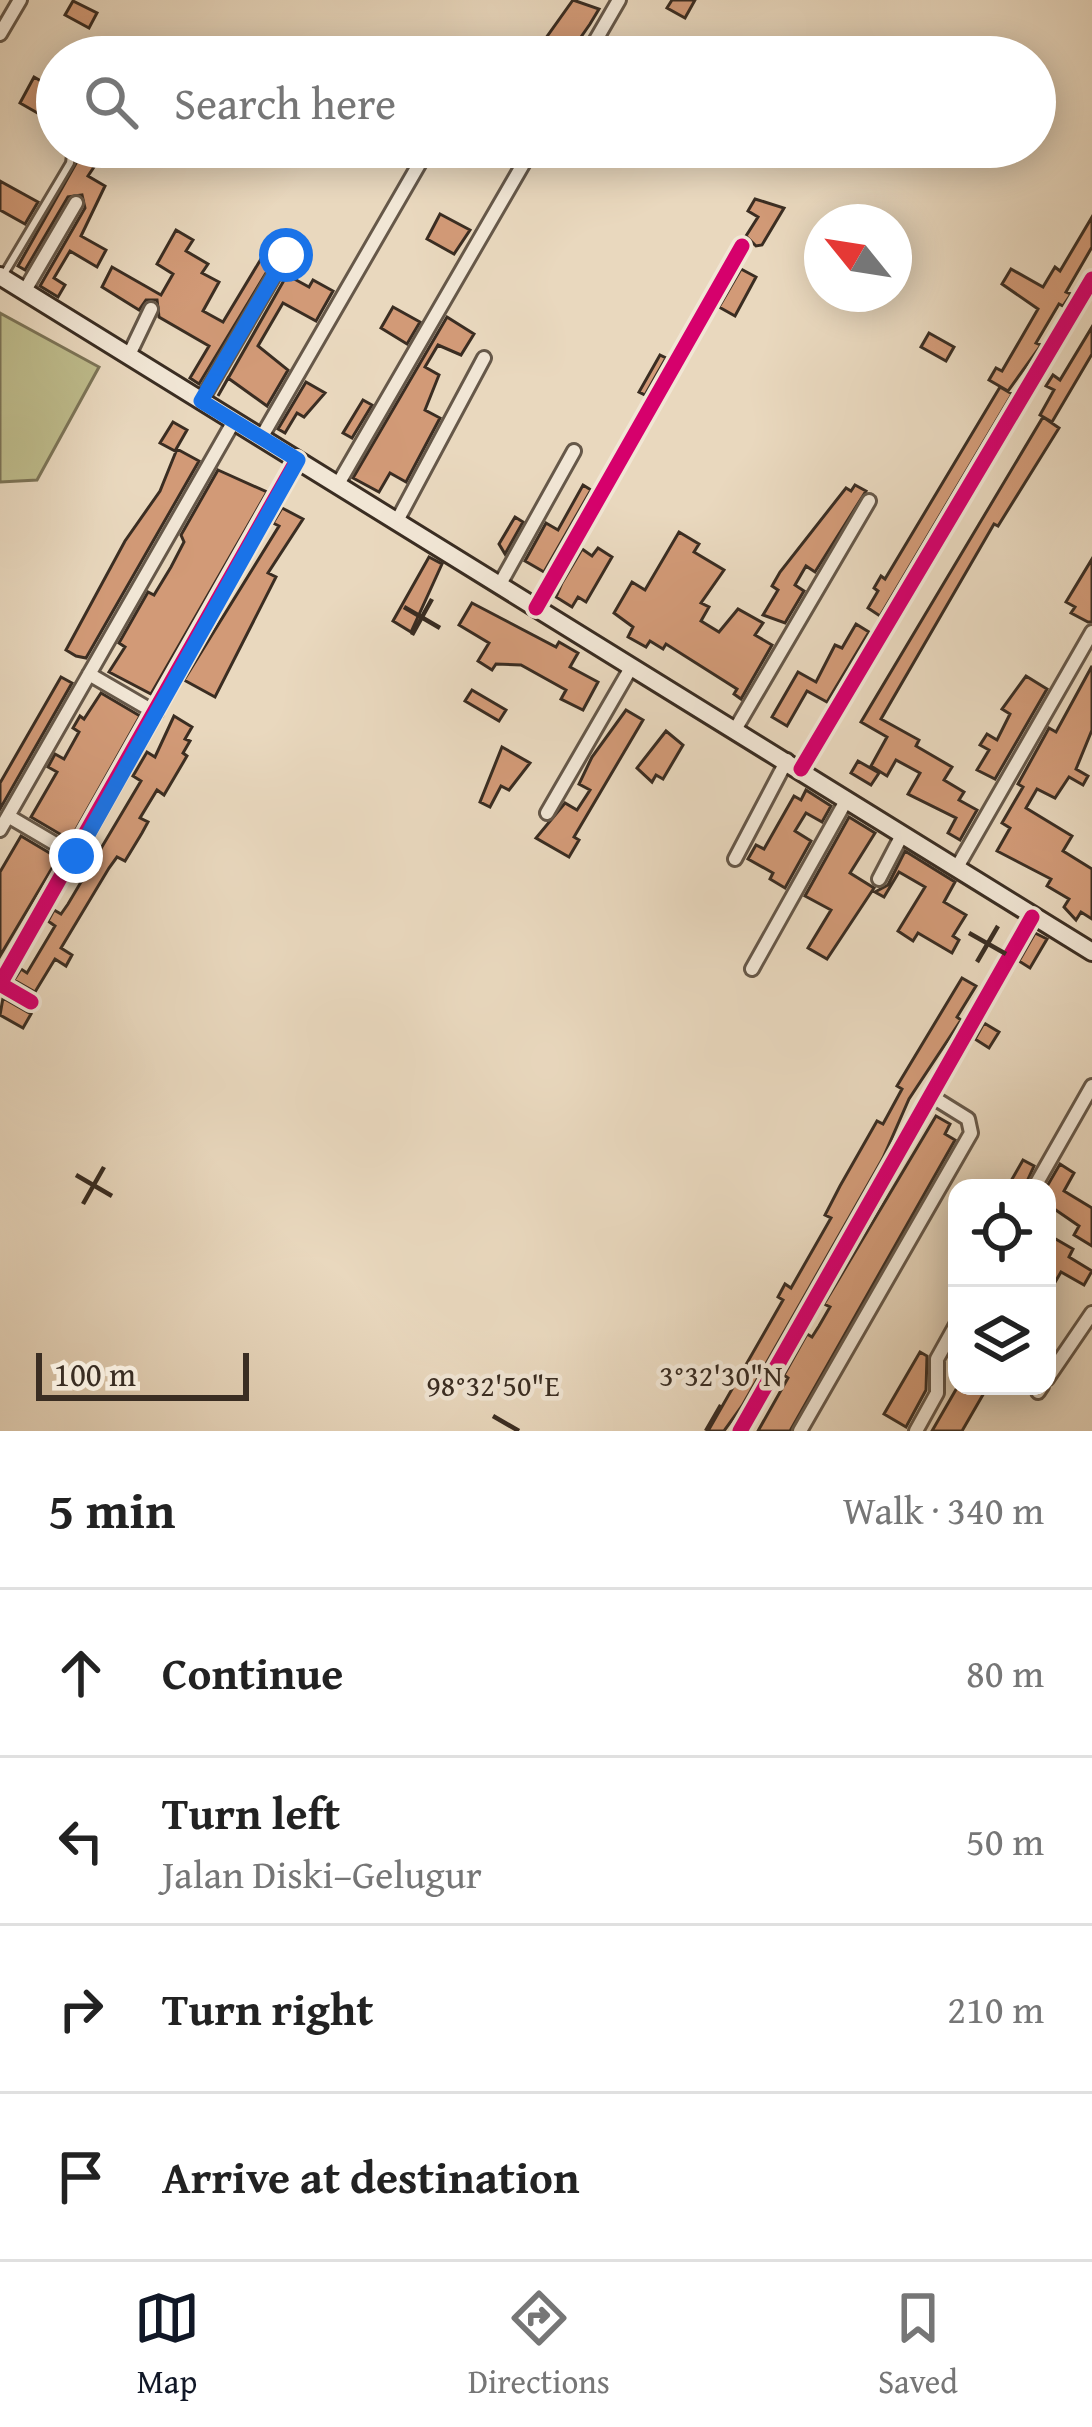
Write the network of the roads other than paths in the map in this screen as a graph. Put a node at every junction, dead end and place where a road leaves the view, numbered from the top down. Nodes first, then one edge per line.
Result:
1 (20, 0) edge
2 (619, 0) edge
3 (0, 34) edge
4 (598, 36) edge
5 (67, 168) edge
6 (417, 168) edge
7 (521, 168) edge
8 (76, 203) dead end
9 (742, 247) dead end
10 (286, 255) dead end
11 (1, 277) edge
12 (1092, 279) edge
13 (25, 292) junction
14 (152, 309) dead end
15 (128, 357) junction
16 (484, 358) dead end
17 (201, 401) junction
18 (234, 422) junction
19 (261, 438) junction
20 (574, 451) dead end
21 (298, 460) junction
22 (338, 484) junction
23 (869, 501) dead end
24 (398, 519) junction
25 (500, 584) junction
26 (536, 608) junction
27 (1092, 632) edge
28 (632, 666) junction
29 (89, 674) junction
30 (156, 713) junction
31 (736, 728) junction
32 (794, 764) junction
33 (847, 799) junction
34 (547, 813) dead end
35 (8, 816) junction
36 (0, 830) edge
37 (902, 835) junction
38 (76, 856) junction
39 (735, 860) dead end
40 (956, 869) junction
41 (879, 879) dead end
42 (1032, 917) junction
43 (1090, 946) edge
44 (752, 969) dead end
45 (31, 1002) dead end
46 (1092, 1086) edge
47 (931, 1096) junction
48 (1039, 1179) edge
49 (1092, 1313) edge
50 (948, 1339) edge
51 (1056, 1367) edge
52 (740, 1431) edge
53 (800, 1431) edge
54 (916, 1431) edge

1 - 3 street
2 - 4 street
5 - 11 lane
6 - 19 street
7 - 22 street
8 - 13 street
9 - 26 street
10 - 17 street
11 - 13 main road
12 - 32 street
13 - 15 main road
14 - 15 street
15 - 17 main road
16 - 24 street
17 - 18 main road
18 - 19 main road
18 - 29 street
19 - 21 main road
20 - 25 street
21 - 22 main road
21 - 30 street
22 - 24 main road
23 - 31 street
24 - 25 main road
25 - 26 main road
26 - 28 main road
27 - 40 street
28 - 31 main road
28 - 34 street
29 - 30 street
29 - 35 street
30 - 38 street
31 - 32 main road
32 - 33 main road
32 - 39 street
33 - 37 main road
33 - 44 street
35 - 36 street
35 - 38 street
37 - 40 main road
37 - 41 street
38 - 45 street
40 - 42 main road
42 - 43 main road
42 - 47 street
46 - 48 street
47 - 52 street
47 - 53 street
49 - 51 street
50 - 54 street

